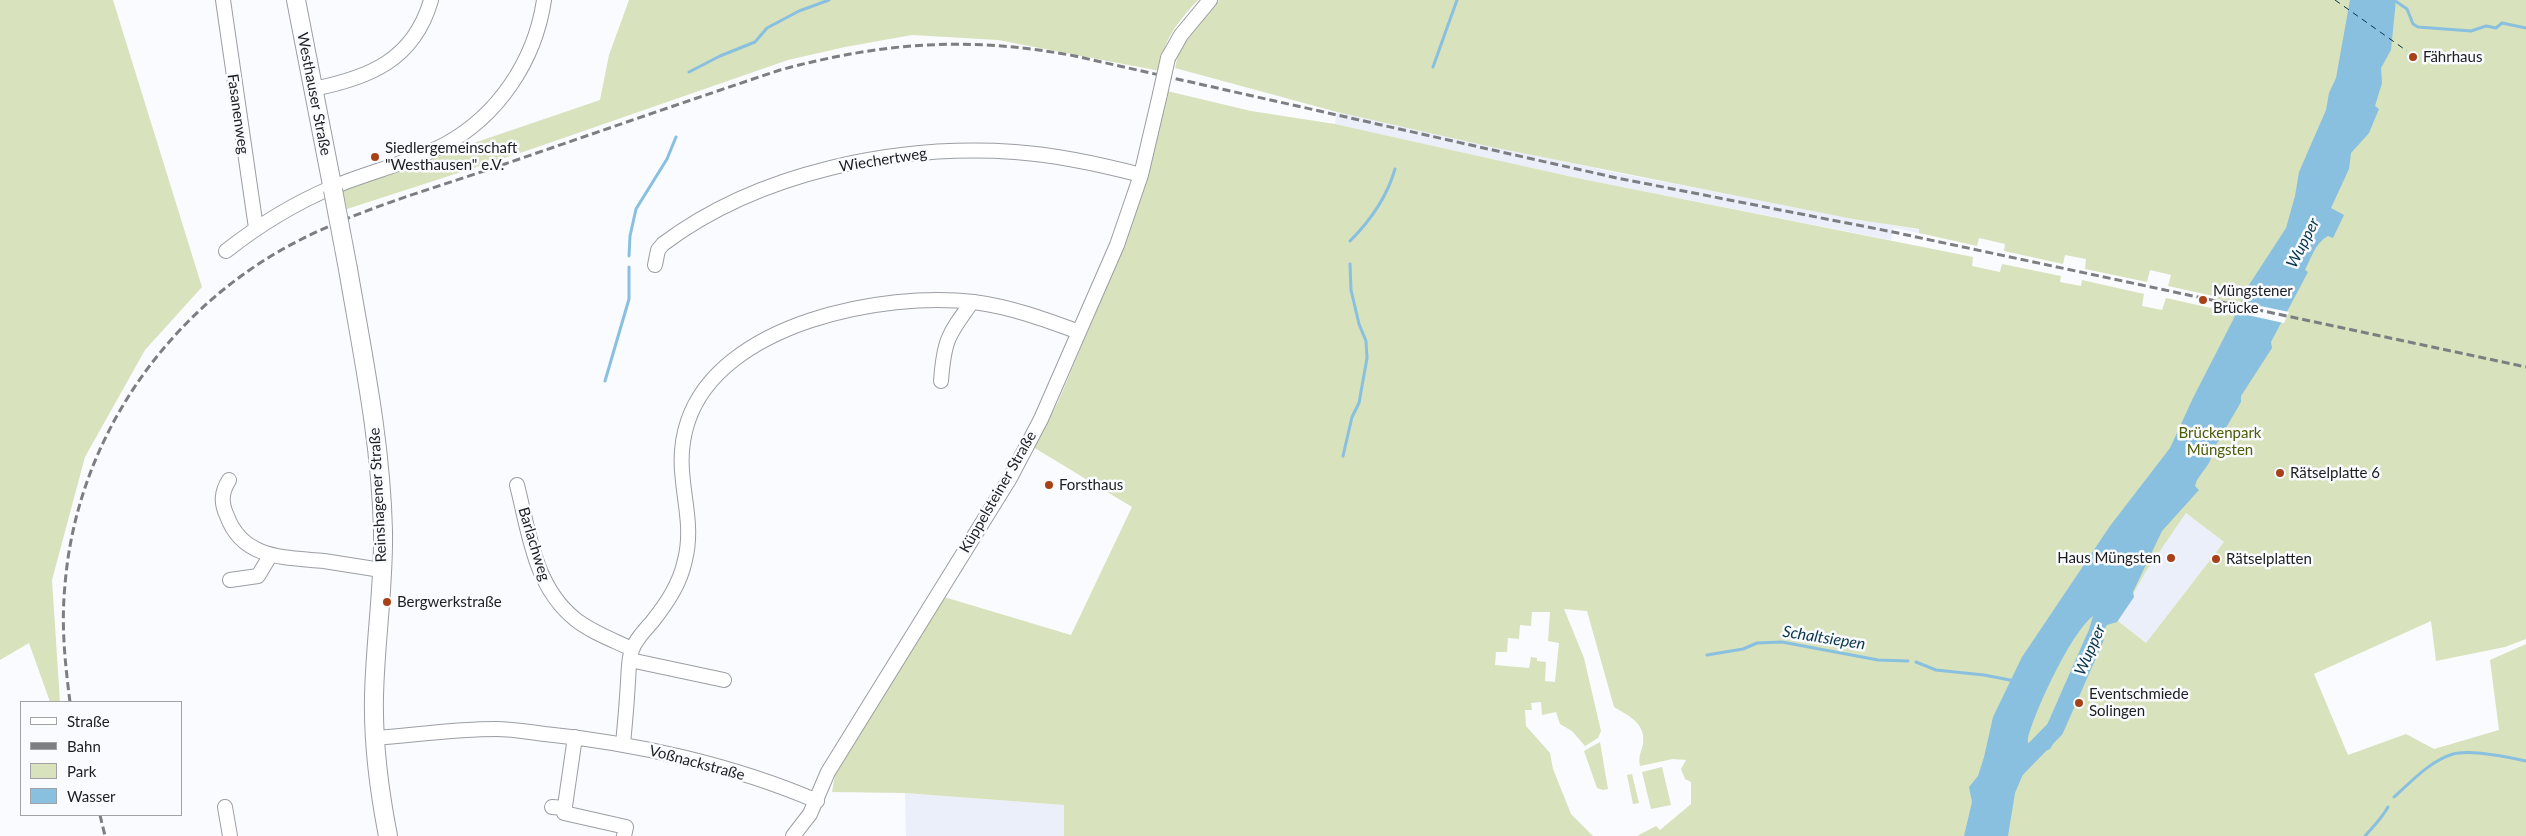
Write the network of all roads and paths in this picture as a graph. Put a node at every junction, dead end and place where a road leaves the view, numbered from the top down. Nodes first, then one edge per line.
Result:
1 (223, 0) edge
2 (296, 0) edge
3 (431, 0) edge
4 (544, 0) edge
5 (1210, 0) edge
6 (313, 89) junction
7 (1141, 175) junction
8 (333, 189) junction
9 (256, 228) junction
10 (226, 251) dead end
11 (655, 265) dead end
12 (972, 302) junction
13 (1079, 332) junction
14 (941, 381) dead end
15 (229, 480) dead end
16 (516, 485) dead end
17 (270, 556) junction
18 (381, 570) junction
19 (230, 580) dead end
20 (631, 655) junction
21 (724, 680) dead end
22 (575, 737) junction
23 (375, 738) junction
24 (624, 744) junction
25 (817, 801) junction
26 (225, 807) dead end
27 (230, 836) edge
28 (388, 836) edge
29 (624, 836) edge
30 (793, 836) edge

1 - 9 street, Fasanenweg
2 - 6 main road, Westhauser Straße
3 - 6 street
4 - 8 street
5 - 7 street, Küppelsteiner Straße, bridge
6 - 8 main road, Westhauser Straße
7 - 11 street, Wiechertweg
7 - 13 street, Küppelsteiner Straße
8 - 9 street
8 - 18 main road, Reinshagener Straße, bridge
9 - 10 street
12 - 13 street
12 - 14 street
12 - 20 street
13 - 25 street, Küppelsteiner Straße
15 - 17 street
16 - 20 street, Barlachweg
17 - 18 street
17 - 19 street
18 - 23 main road, Reinshagener Straße
20 - 21 street, Barlachweg
20 - 24 street
22 - 23 street, Voßnackstraße
22 - 24 street, Voßnackstraße
22 - 29 street
23 - 28 main road, Reinshagener Straße
24 - 25 street, Voßnackstraße
25 - 30 street, Küppelsteiner Straße
26 - 27 street

